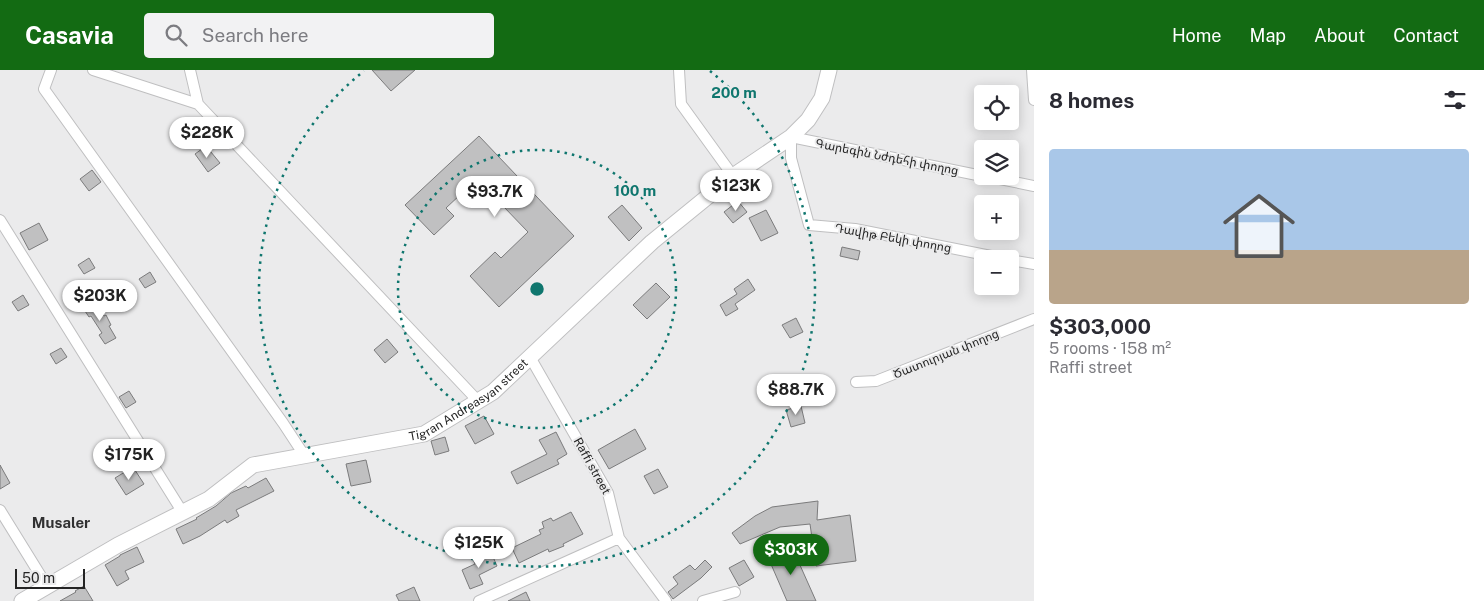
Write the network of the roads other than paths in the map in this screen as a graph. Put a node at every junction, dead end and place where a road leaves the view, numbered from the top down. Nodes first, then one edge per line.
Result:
1 (52, 70) edge
2 (93, 70) edge
3 (190, 70) edge
4 (679, 70) edge
5 (829, 70) edge
6 (1032, 70) edge
7 (1034, 100) edge
8 (198, 104) junction
9 (791, 137) junction
10 (974, 174) edge
11 (733, 176) junction
12 (1019, 183) edge
13 (1034, 186) edge
14 (0, 220) edge
15 (974, 253) edge
16 (1019, 262) edge
17 (1034, 264) edge
18 (1034, 319) edge
19 (530, 357) junction
20 (856, 382) dead end
21 (478, 401) junction
22 (304, 455) junction
23 (0, 510) edge
24 (183, 513) junction
25 (619, 538) junction
26 (47, 586) junction
27 (735, 592) dead end
28 (491, 598) edge
29 (22, 601) edge
30 (479, 601) edge
31 (666, 601) edge
32 (703, 601) edge

1 - 22 street
2 - 8 street
3 - 8 street
4 - 11 street
5 - 9 main road, Tigran Andreasyan street
6 - 7 street
8 - 21 street
9 - 10 street, Գարեգին Նժդեհի փողոց
9 - 11 main road, Tigran Andreasyan street
9 - 15 street, Դավիթ Բեկի փողոց
11 - 19 main road, Tigran Andreasyan street
12 - 13 street, Գարեգին Նժդեհի փողոց
14 - 24 street
16 - 17 street
18 - 20 street, Ծատուրյան փողոց
19 - 21 main road, Tigran Andreasyan street
19 - 25 street, Raffi street
21 - 22 main road, Tigran Andreasyan street
22 - 24 main road, Tigran Andreasyan street
23 - 26 street
24 - 26 main road, Tigran Andreasyan street
25 - 28 street
25 - 31 street, Raffi street
26 - 29 main road, Tigran Andreasyan street
27 - 32 street
28 - 30 street

